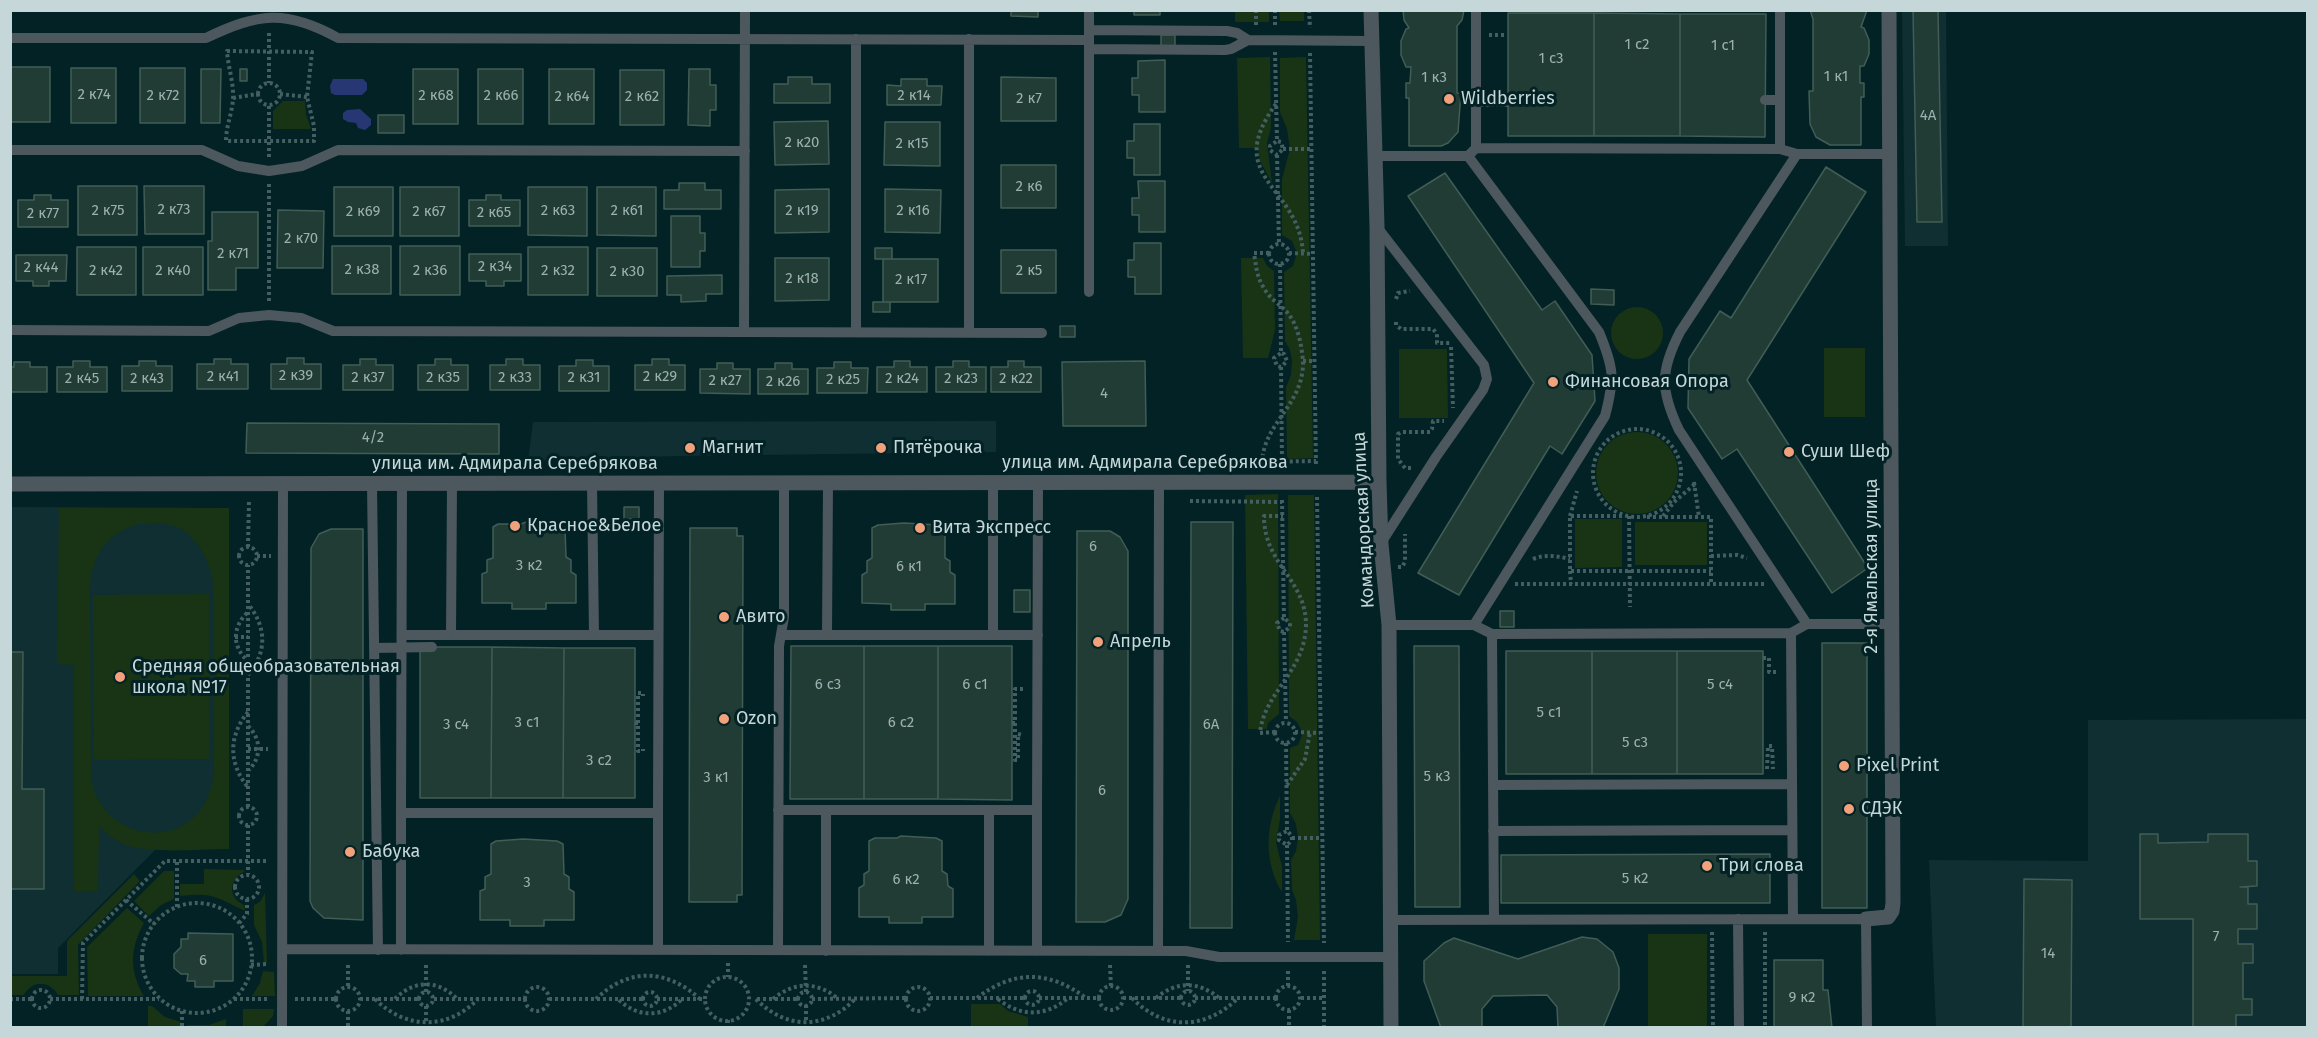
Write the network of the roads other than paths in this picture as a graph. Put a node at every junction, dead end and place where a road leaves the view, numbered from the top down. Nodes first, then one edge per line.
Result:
1 (745, 10) edge
2 (1089, 10) edge
3 (1371, 10) edge
4 (1476, 10) edge
5 (1780, 10) edge
6 (1889, 10) edge
7 (10, 38) edge
8 (745, 39) junction
9 (856, 39) junction
10 (969, 39) junction
11 (1089, 40) junction
12 (1248, 40) junction
13 (1371, 41) junction
14 (1765, 100) dead end
15 (1780, 100) junction
16 (1476, 102) junction
17 (1508, 102) dead end
18 (1476, 148) junction
19 (1780, 149) junction
20 (10, 150) edge
21 (745, 151) junction
22 (1797, 154) junction
23 (1890, 154) junction
24 (1374, 156) junction
25 (1468, 156) junction
26 (1377, 227) junction
27 (1089, 292) dead end
28 (10, 330) edge
29 (744, 332) junction
30 (856, 332) junction
31 (969, 333) junction
32 (1041, 333) dead end
33 (1379, 482) junction
34 (284, 483) junction
35 (372, 483) junction
36 (402, 483) junction
37 (452, 483) junction
38 (592, 483) junction
39 (658, 483) junction
40 (784, 483) junction
41 (828, 483) junction
42 (993, 483) junction
43 (1038, 483) junction
44 (1159, 483) junction
45 (10, 484) edge
46 (1381, 544) junction
47 (1807, 624) junction
48 (1892, 624) junction
49 (1389, 625) junction
50 (1474, 625) junction
51 (1791, 633) junction
52 (1492, 634) junction
53 (402, 635) junction
54 (451, 635) junction
55 (594, 635) junction
56 (658, 635) junction
57 (781, 635) junction
58 (827, 635) junction
59 (993, 635) junction
60 (1038, 635) junction
61 (432, 647) dead end
62 (374, 648) junction
63 (402, 648) junction
64 (1792, 784) junction
65 (1493, 785) junction
66 (778, 810) junction
67 (826, 810) junction
68 (989, 810) junction
69 (1037, 810) junction
70 (401, 813) junction
71 (658, 813) junction
72 (1792, 830) junction
73 (1493, 831) junction
74 (1494, 919) junction
75 (1738, 919) junction
76 (1793, 919) junction
77 (1866, 919) junction
78 (1389, 920) junction
79 (283, 950) junction
80 (378, 950) junction
81 (401, 950) junction
82 (658, 950) junction
83 (778, 950) junction
84 (826, 951) junction
85 (989, 951) junction
86 (1037, 951) junction
87 (1158, 951) junction
88 (1389, 957) junction
89 (282, 1028) edge
90 (1391, 1028) edge
91 (1738, 1028) edge
92 (1867, 1028) edge

1 - 8 lane
2 - 11 lane
3 - 13 street, Командорская улица
4 - 16 lane
5 - 15 lane
6 - 23 street, 2-я Ямальская улица
7 - 8 lane
8 - 9 lane
8 - 21 lane
9 - 10 lane
9 - 30 lane
10 - 11 lane
10 - 31 lane
11 - 12 lane
11 - 12 lane
11 - 27 lane
12 - 13 lane
13 - 24 street, Командорская улица
14 - 15 lane
15 - 19 lane
16 - 17 lane
16 - 18 lane
18 - 19 lane
18 - 25 lane
19 - 22 lane
20 - 21 lane
21 - 29 lane
22 - 23 lane
22 - 47 lane
23 - 48 street, 2-я Ямальская улица
24 - 25 lane
24 - 26 street, Командорская улица
25 - 50 lane
26 - 33 street, Командорская улица
26 - 46 lane
28 - 29 lane
29 - 30 lane
30 - 31 lane
31 - 32 lane
33 - 44 street, улица им. Адмирала Серебрякова
33 - 46 street, Командорская улица
34 - 35 street, улица им. Адмирала Серебрякова
34 - 45 street, улица им. Адмирала Серебрякова
34 - 79 lane
35 - 36 street, улица им. Адмирала Серебрякова
35 - 62 lane
36 - 37 street, улица им. Адмирала Серебрякова
36 - 53 lane
37 - 38 street, улица им. Адмирала Серебрякова
37 - 54 lane
38 - 39 street, улица им. Адмирала Серебрякова
38 - 55 lane
39 - 40 street, улица им. Адмирала Серебрякова
39 - 56 lane
40 - 41 street, улица им. Адмирала Серебрякова
40 - 57 lane
41 - 42 street, улица им. Адмирала Серебрякова
41 - 58 lane
42 - 43 street, улица им. Адмирала Серебрякова
42 - 59 lane
43 - 44 street, улица им. Адмирала Серебрякова
43 - 60 lane
44 - 87 lane
46 - 49 street, Командорская улица
47 - 48 lane
47 - 51 lane
48 - 77 street, 2-я Ямальская улица
49 - 50 lane
49 - 78 street, Командорская улица
50 - 52 lane
51 - 52 lane
51 - 64 lane
52 - 65 lane
53 - 54 lane
53 - 63 lane
54 - 55 lane
55 - 56 lane
56 - 71 lane
57 - 58 lane
57 - 66 lane
58 - 59 lane
59 - 60 lane
60 - 69 lane
61 - 63 lane
62 - 63 lane
62 - 80 lane
63 - 70 lane
64 - 65 lane
64 - 72 lane
65 - 73 lane
66 - 67 lane
66 - 83 lane
67 - 68 lane
67 - 84 lane
68 - 69 lane
68 - 85 lane
69 - 86 lane
70 - 71 lane
70 - 81 lane
71 - 82 lane
72 - 73 lane
72 - 76 lane
73 - 74 lane
74 - 75 lane
74 - 78 lane
75 - 76 lane
75 - 91 lane
76 - 77 lane
77 - 92 lane
78 - 88 street, Командорская улица
79 - 80 lane
79 - 89 lane
80 - 81 lane
81 - 82 lane
82 - 83 lane
83 - 84 lane
84 - 85 lane
85 - 86 lane
86 - 87 lane
87 - 88 lane
88 - 90 street, Командорская улица

